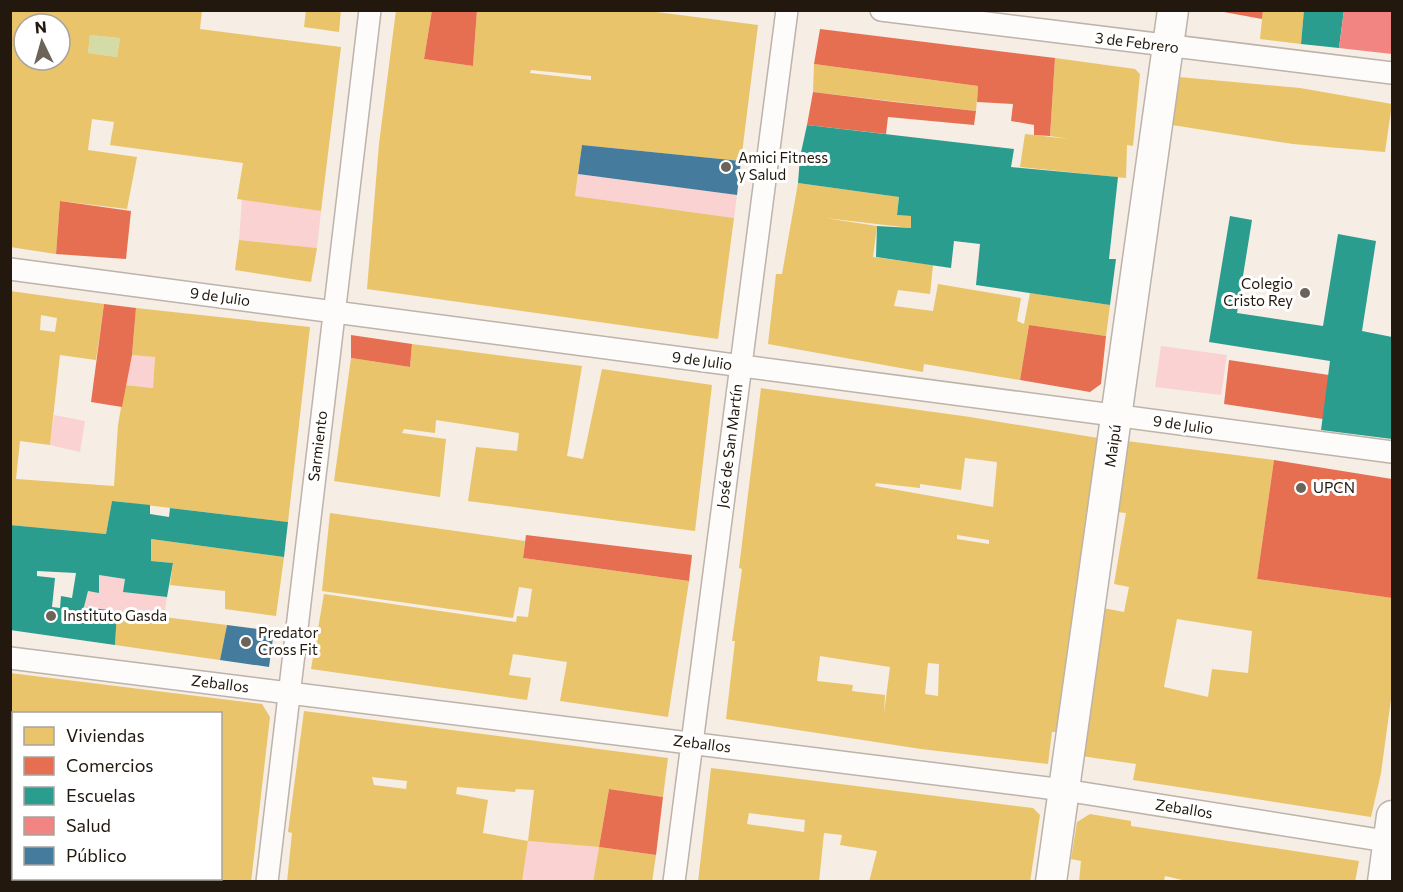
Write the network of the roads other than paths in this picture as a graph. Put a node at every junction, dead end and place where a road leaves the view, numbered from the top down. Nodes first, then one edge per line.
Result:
1 (370, 10) edge
2 (787, 10) edge
3 (881, 10) edge
4 (1173, 10) edge
5 (1168, 47) junction
6 (1392, 73) edge
7 (10, 269) edge
8 (334, 312) junction
9 (741, 366) junction
10 (1118, 416) junction
11 (1392, 452) edge
12 (10, 658) edge
13 (289, 693) junction
14 (692, 743) junction
15 (1065, 790) junction
16 (1391, 833) edge
17 (267, 882) edge
18 (674, 882) edge
19 (1051, 882) edge
20 (1383, 882) edge

1 - 8 street, Sarmiento
2 - 9 street, José de San Martín
3 - 5 street, 3 de Febrero
4 - 5 main road, Maipú
5 - 6 street, 3 de Febrero
5 - 10 main road, Maipú
7 - 8 street, 9 de Julio
8 - 9 street, 9 de Julio
8 - 13 street, Sarmiento
9 - 10 street, 9 de Julio
9 - 14 street, José de San Martín
10 - 11 street, 9 de Julio
10 - 15 main road, Maipú
12 - 13 street, Zeballos
13 - 14 street, Zeballos
13 - 17 street, Sarmiento
14 - 15 street, Zeballos
14 - 18 street, José de San Martín
15 - 16 street, Zeballos
15 - 19 main road, Maipú
16 - 20 main road

